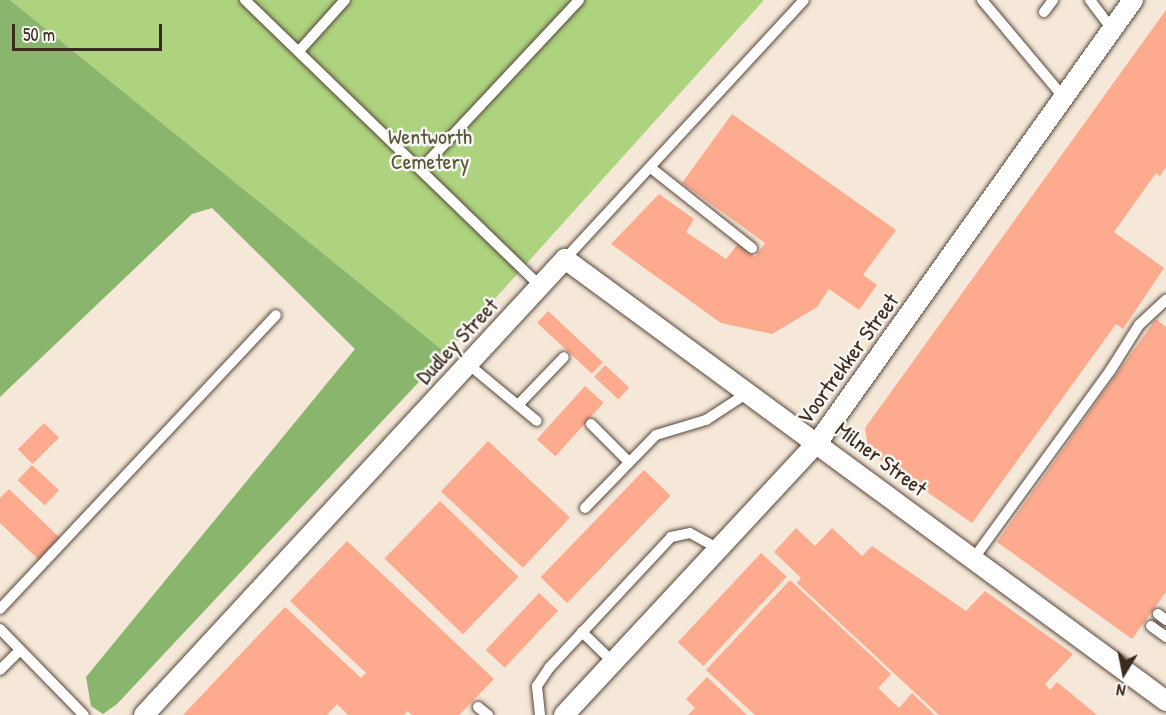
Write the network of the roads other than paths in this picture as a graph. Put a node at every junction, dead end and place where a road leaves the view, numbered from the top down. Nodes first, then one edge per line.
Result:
1 (245, 0) edge
2 (345, 0) edge
3 (579, 0) edge
4 (804, 0) edge
5 (982, 0) edge
6 (1053, 0) edge
7 (1090, 0) edge
8 (1132, 0) edge
9 (1044, 12) dead end
10 (1112, 28) junction
11 (300, 50) junction
12 (1065, 99) junction
13 (651, 168) junction
14 (421, 169) junction
15 (752, 248) dead end
16 (565, 259) junction
17 (540, 286) junction
18 (1166, 300) edge
19 (276, 315) dead end
20 (564, 357) dead end
21 (468, 364) junction
22 (749, 392) junction
23 (518, 405) junction
24 (537, 421) dead end
25 (591, 424) dead end
26 (818, 442) junction
27 (629, 462) junction
28 (585, 508) dead end
29 (718, 549) junction
30 (974, 558) junction
31 (0, 609) edge
32 (1151, 626) dead end
33 (0, 629) edge
34 (582, 632) junction
35 (1166, 637) edge
36 (20, 650) junction
37 (613, 662) junction
38 (0, 670) edge
39 (1166, 701) edge
40 (478, 707) dead end
41 (84, 715) edge
42 (144, 715) edge
43 (488, 715) edge
44 (540, 715) edge
45 (564, 715) edge

1 - 11 lane
2 - 11 lane
3 - 14 lane
4 - 13 lane, Dudley Street
5 - 12 lane
6 - 9 lane
7 - 10 lane
8 - 10 street, Voortrekker Street
10 - 12 street, Voortrekker Street
11 - 14 lane
12 - 26 street, Voortrekker Street
13 - 15 lane
13 - 16 lane, Dudley Street
14 - 17 lane
16 - 17 street, Dudley Street
16 - 22 street, Milner Street
17 - 21 street, Dudley Street
18 - 30 lane
19 - 31 lane
20 - 23 lane
21 - 23 lane
21 - 42 street, Dudley Street
22 - 26 street, Milner Street
22 - 27 lane
23 - 24 lane
25 - 27 lane
26 - 29 street, Voortrekker Street
26 - 30 street, Milner Street
27 - 28 lane
29 - 34 lane
29 - 37 street, Voortrekker Street
30 - 39 street, Milner Street
32 - 35 lane
33 - 36 lane
34 - 37 lane
34 - 44 lane
36 - 38 lane
36 - 41 lane
37 - 45 street, Voortrekker Street
40 - 43 lane

